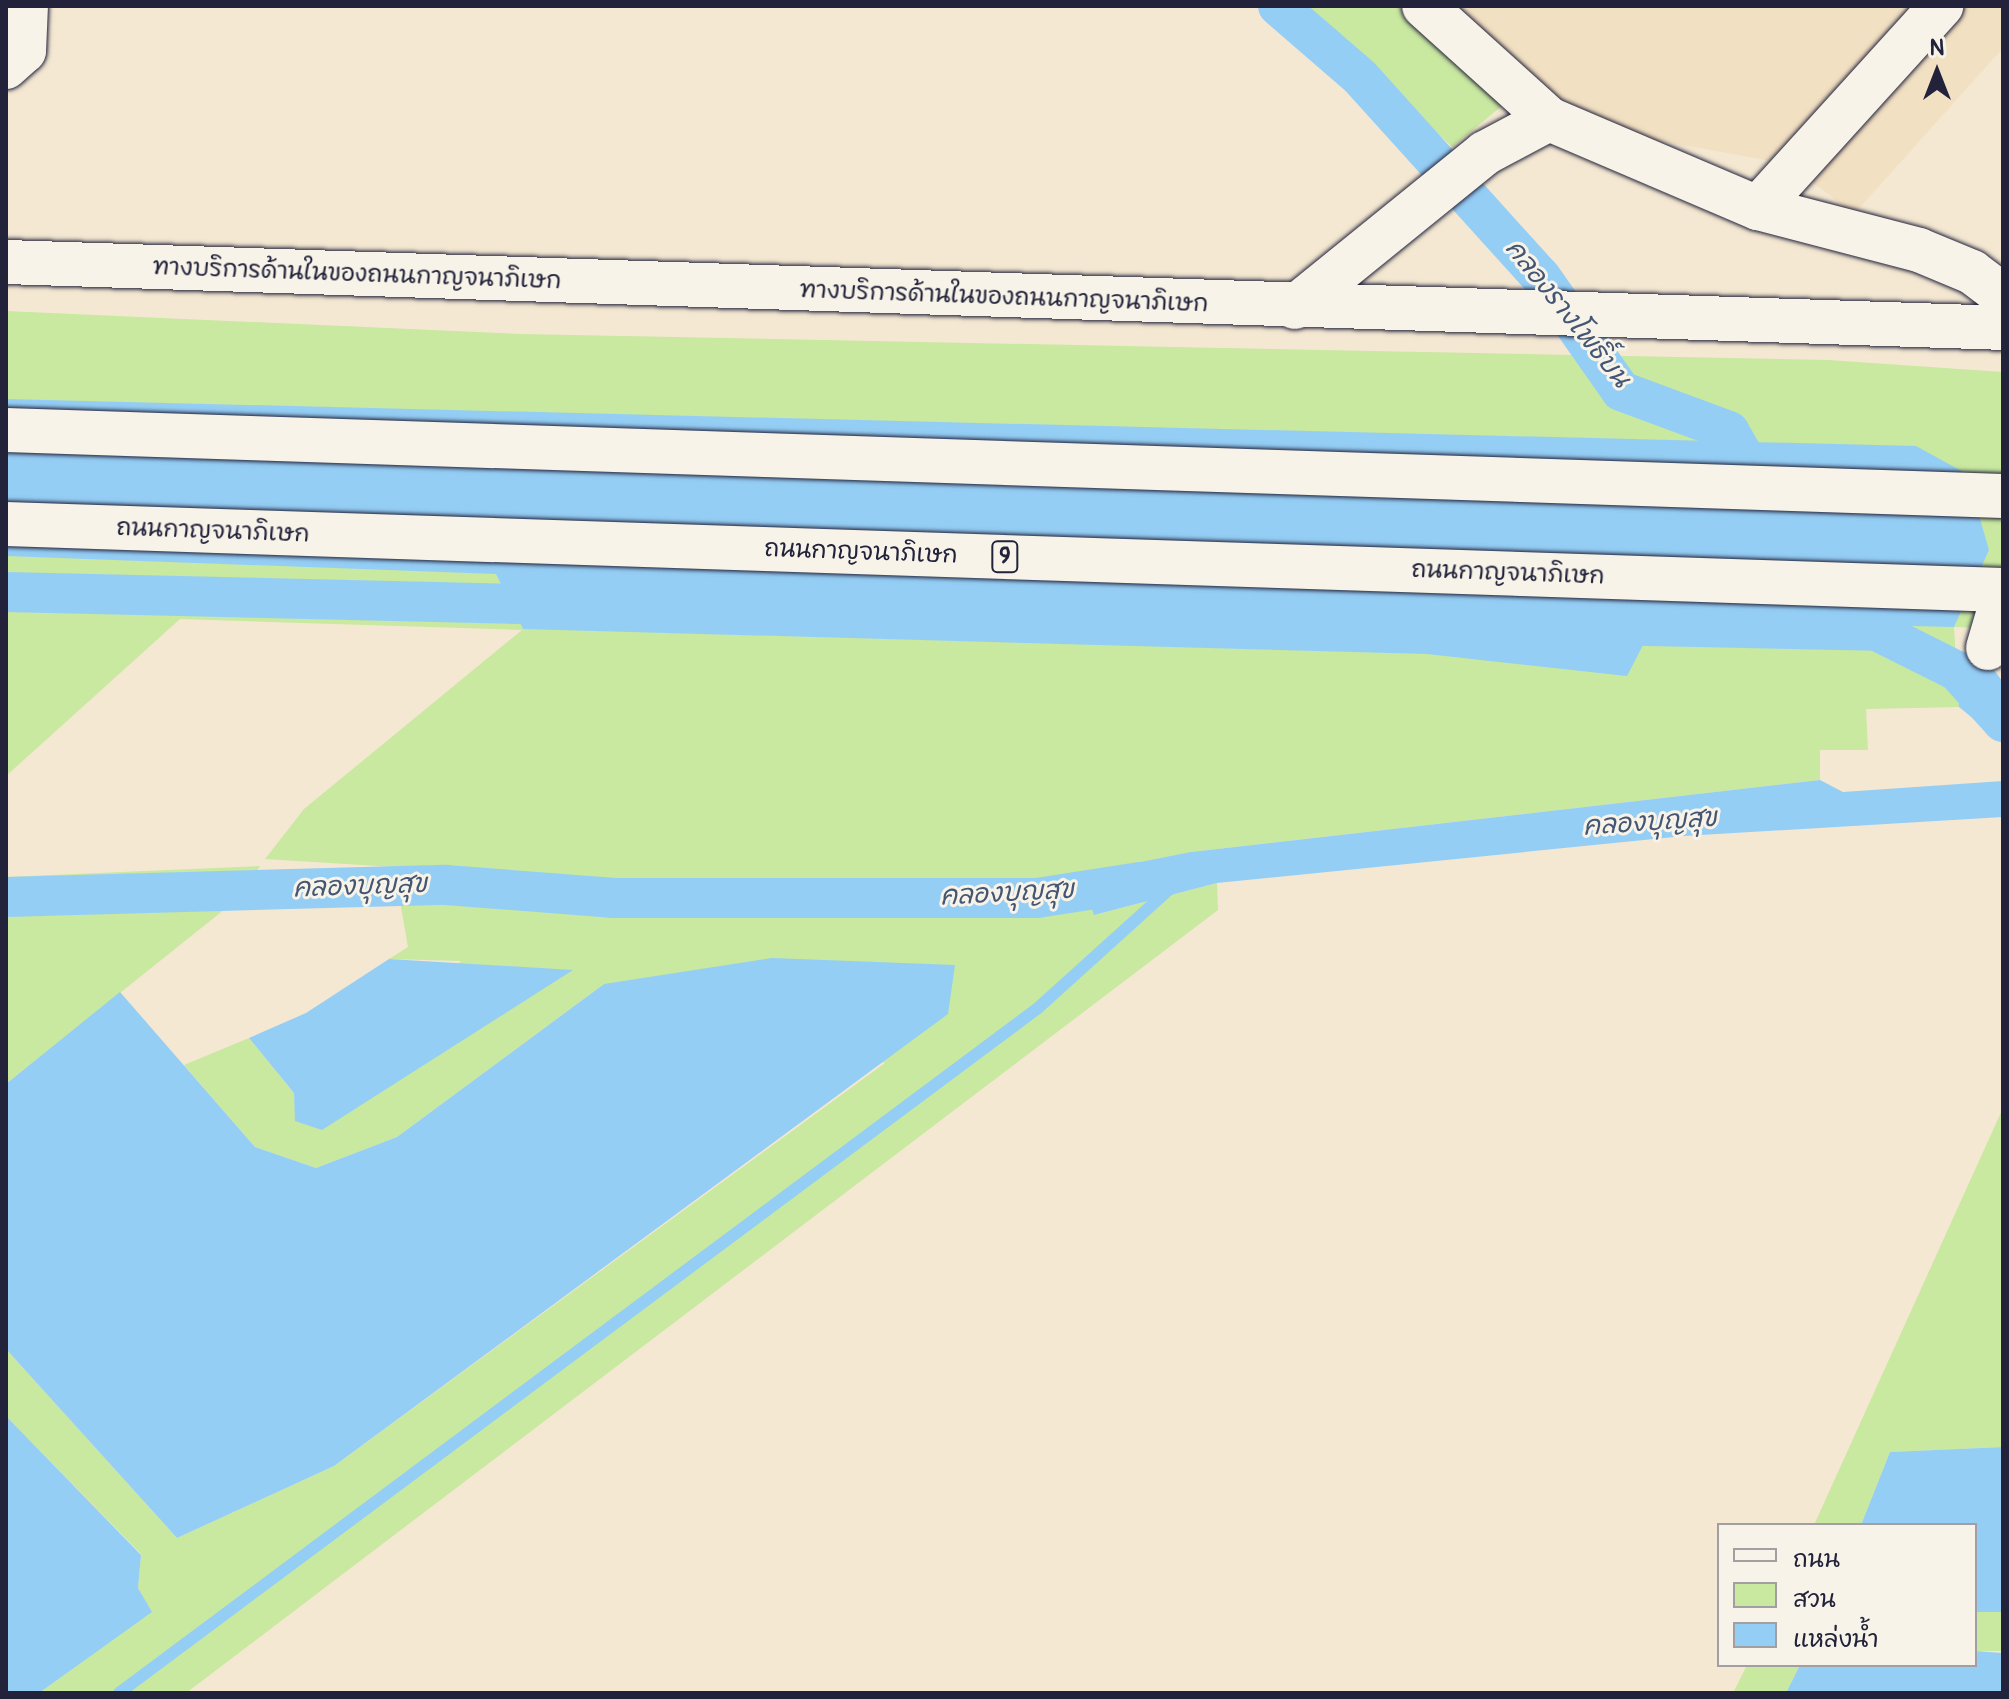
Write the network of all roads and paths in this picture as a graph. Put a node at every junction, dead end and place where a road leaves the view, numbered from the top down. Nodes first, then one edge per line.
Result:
1 (26, 6) edge
2 (1424, 6) edge
3 (1941, 6) edge
4 (6, 67) edge
5 (1549, 119) junction
6 (1758, 208) junction
7 (6, 262) edge
8 (2003, 295) edge
9 (1295, 307) junction
10 (2003, 328) edge
11 (6, 430) edge
12 (2003, 496) edge
13 (6, 524) edge
14 (2003, 590) edge
15 (2003, 597) edge
16 (1988, 648) dead end

1 - 4 main road
2 - 5 main road
3 - 6 main road
5 - 6 main road
5 - 9 main road
6 - 8 main road
7 - 9 main road, ทางบริการด้านในของถนนกาญจนาภิเษก
9 - 10 main road, ทางบริการด้านในของถนนกาญจนาภิเษก
11 - 12 main road
13 - 14 main road, ถนนกาญจนาภิเษก / 9
15 - 16 main road

